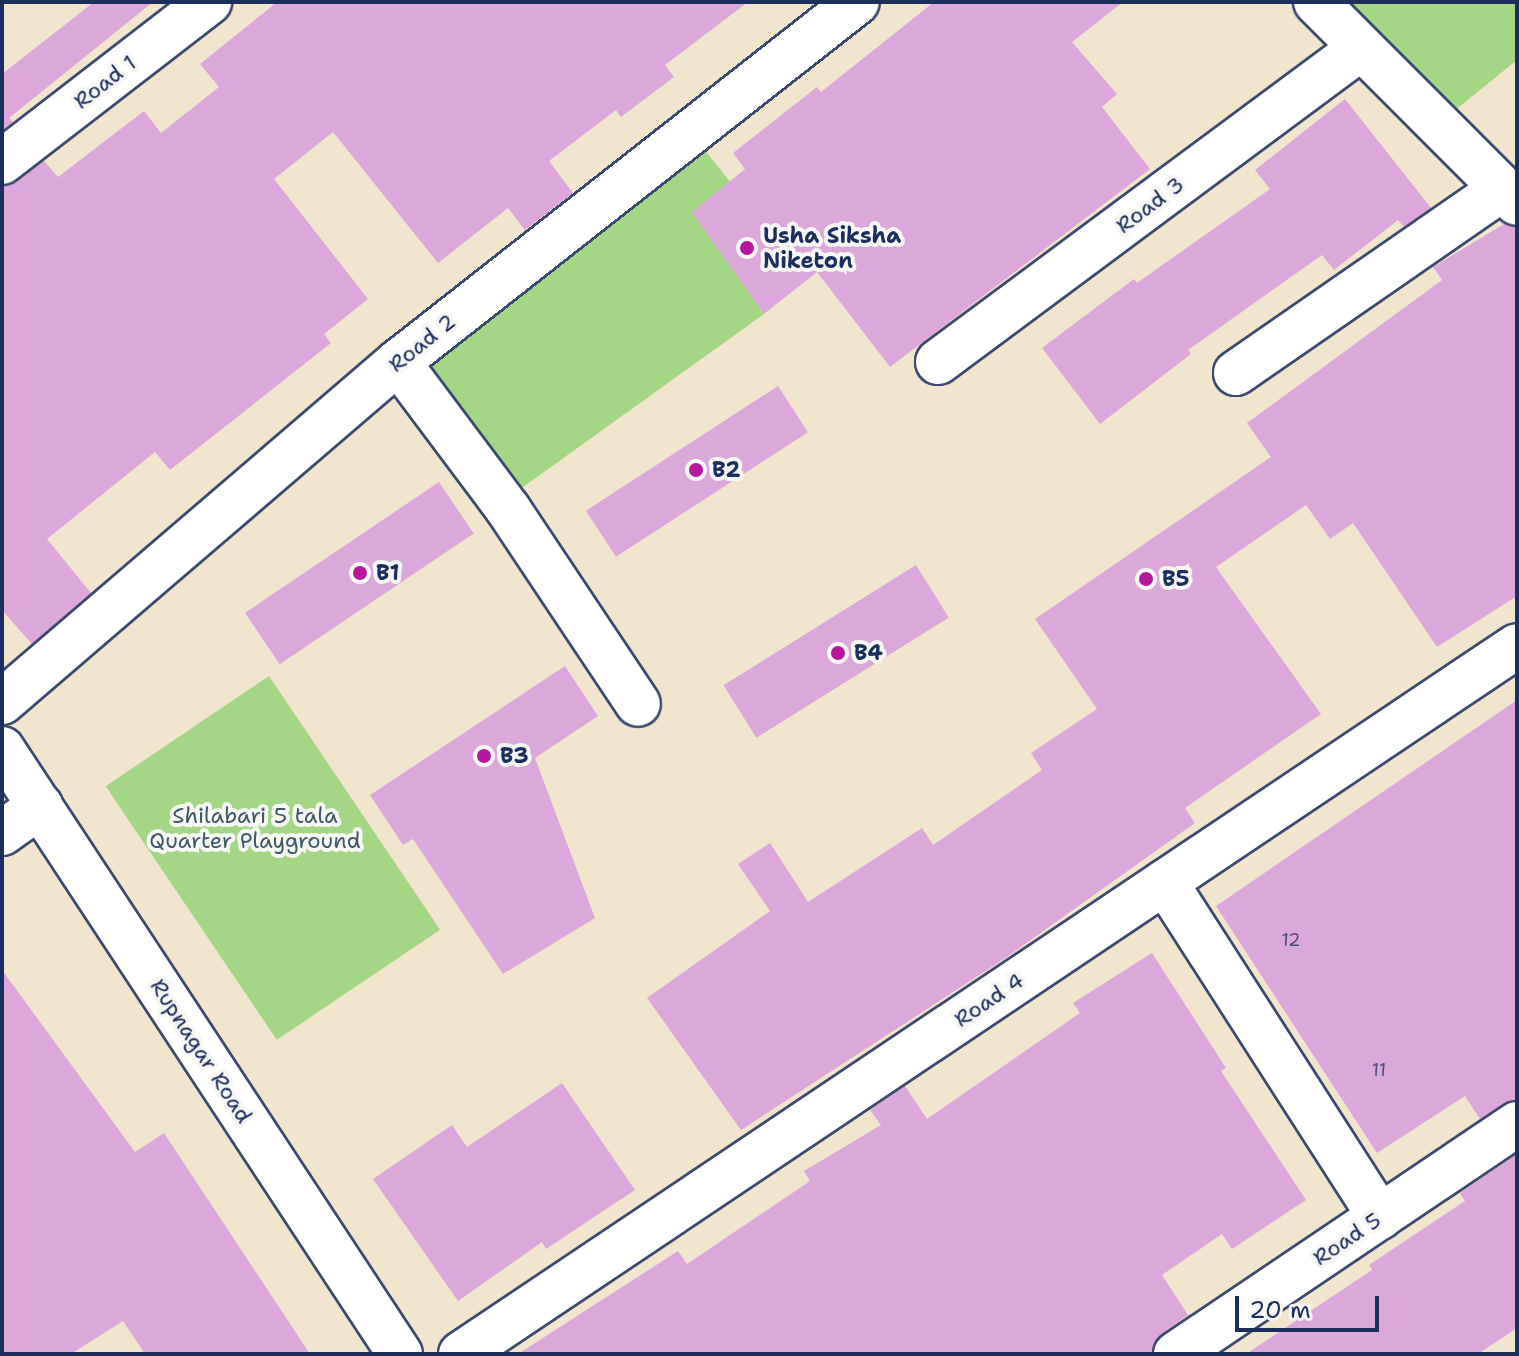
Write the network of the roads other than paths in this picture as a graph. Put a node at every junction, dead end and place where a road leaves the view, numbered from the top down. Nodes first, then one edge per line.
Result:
1 (209, 2) edge
2 (857, 2) edge
3 (1316, 2) edge
4 (1361, 48) junction
5 (2, 162) edge
6 (1510, 196) edge
7 (398, 362) junction
8 (938, 362) dead end
9 (1236, 373) dead end
10 (1517, 646) edge
11 (2, 702) edge
12 (638, 704) dead end
13 (2, 749) edge
14 (40, 806) junction
15 (2, 833) edge
16 (1165, 882) junction
17 (1517, 1124) edge
18 (1380, 1217) junction
19 (400, 1354) edge
20 (461, 1354) edge
21 (1176, 1354) edge

1 - 5 street, Road 1
2 - 7 street, Road 2
3 - 4 street
4 - 6 street
4 - 8 street, Road 3
6 - 9 street
7 - 11 street, Road 2
7 - 12 street
10 - 16 street, Road 4
13 - 14 street, Rupnagar Road
14 - 15 street
14 - 19 street, Rupnagar Road
16 - 18 street
16 - 20 street, Road 4
17 - 18 street, Road 5
18 - 21 street, Road 5

